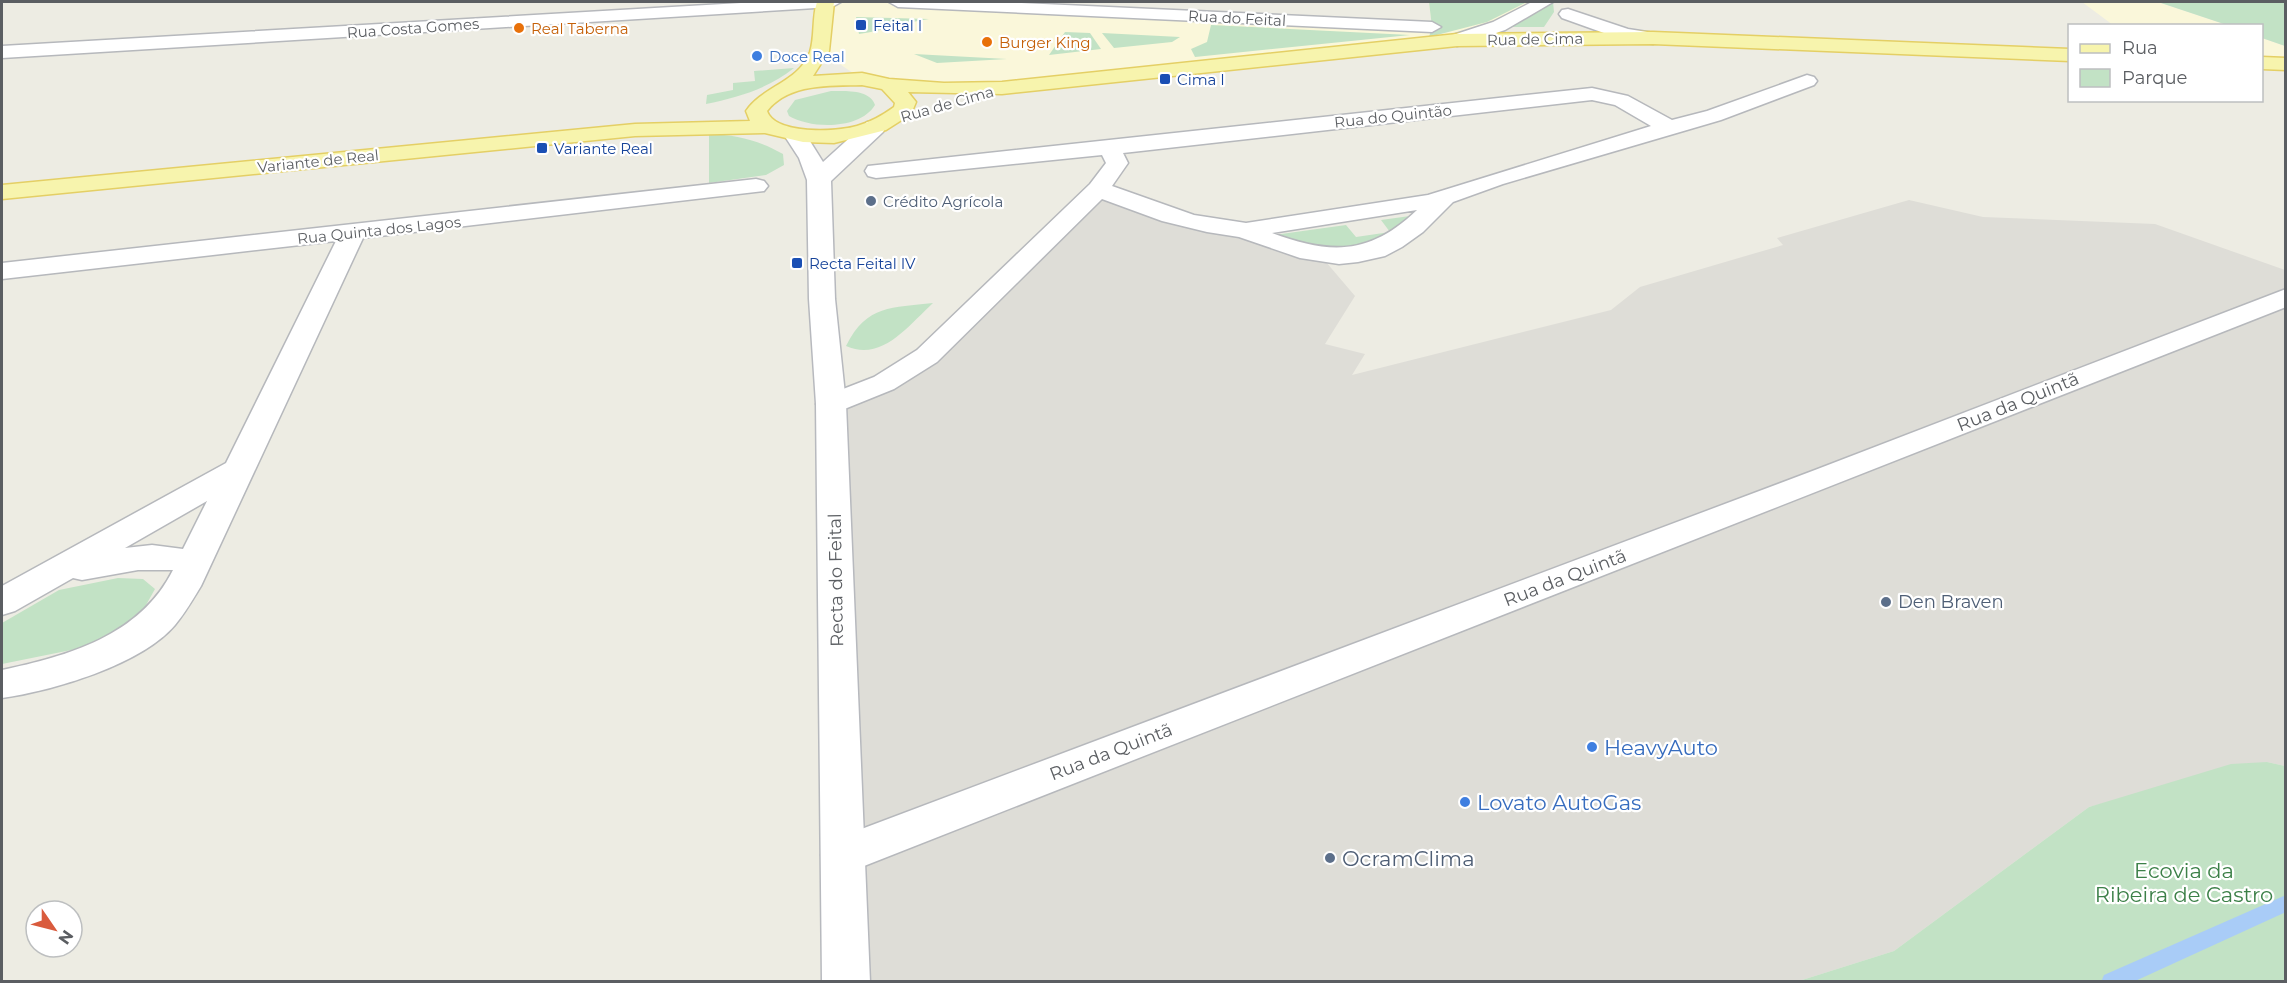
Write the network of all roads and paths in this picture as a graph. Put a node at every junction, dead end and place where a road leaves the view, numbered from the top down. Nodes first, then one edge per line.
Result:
1 (824, 2) edge
2 (832, 2) edge
3 (898, 2) edge
4 (1544, 2) edge
5 (1569, 8) edge
6 (1432, 27) dead end
7 (1550, 38) junction
8 (1653, 38) junction
9 (1458, 40) junction
10 (821, 46) junction
11 (2, 52) edge
12 (2068, 54) edge
13 (2263, 63) edge
14 (2286, 64) edge
15 (861, 79) junction
16 (1807, 81) dead end
17 (889, 85) junction
18 (791, 87) junction
19 (1002, 88) junction
20 (762, 101) junction
21 (884, 123) junction
22 (767, 127) junction
23 (1669, 127) junction
24 (635, 130) junction
25 (795, 135) junction
26 (1109, 148) junction
27 (876, 171) dead end
28 (819, 180) junction
29 (756, 186) dead end
30 (1098, 189) junction
31 (2, 192) edge
32 (1445, 196) junction
33 (1246, 230) junction
34 (352, 234) junction
35 (2, 271) edge
36 (2286, 297) edge
37 (831, 404) junction
38 (237, 470) junction
39 (191, 564) junction
40 (56, 573) junction
41 (2, 602) edge
42 (2, 684) edge
43 (843, 855) junction
44 (846, 981) edge

1 - 2 street
1 - 10 main road
1 - 11 street, Rua Costa Gomes
3 - 6 street, Rua do Feital
4 - 9 street
5 - 7 street
5 - 8 street
7 - 8 main road, Rua de Cima
7 - 9 main road, Rua de Cima
8 - 12 main road, Rua de Cima
9 - 19 main road, Rua de Cima
10 - 15 main road
10 - 18 main road
13 - 14 main road
15 - 17 main road
15 - 18 main road
16 - 23 street
17 - 19 main road, Rua de Cima
17 - 21 main road
18 - 20 main road
19 - 21 main road, Rua de Cima
20 - 22 main road
20 - 24 main road, Variante de Real
21 - 25 main road
21 - 28 street
22 - 24 main road, Variante de Real
22 - 25 main road
23 - 26 street, Rua do Quintão
23 - 32 street
24 - 31 main road, Variante de Real
25 - 28 street, Recta do Feital
26 - 27 street, Rua do Quintão
26 - 30 street
28 - 37 street, Recta do Feital
29 - 34 street, Rua Quinta dos Lagos
30 - 33 street
30 - 37 street
32 - 33 street
32 - 33 street
34 - 35 street, Rua Quinta dos Lagos
34 - 38 street
36 - 43 street, Rua da Quintã
37 - 43 street, Recta do Feital
38 - 39 street
38 - 40 street
39 - 40 street
39 - 42 street
40 - 41 street
43 - 44 street, Recta do Feital

